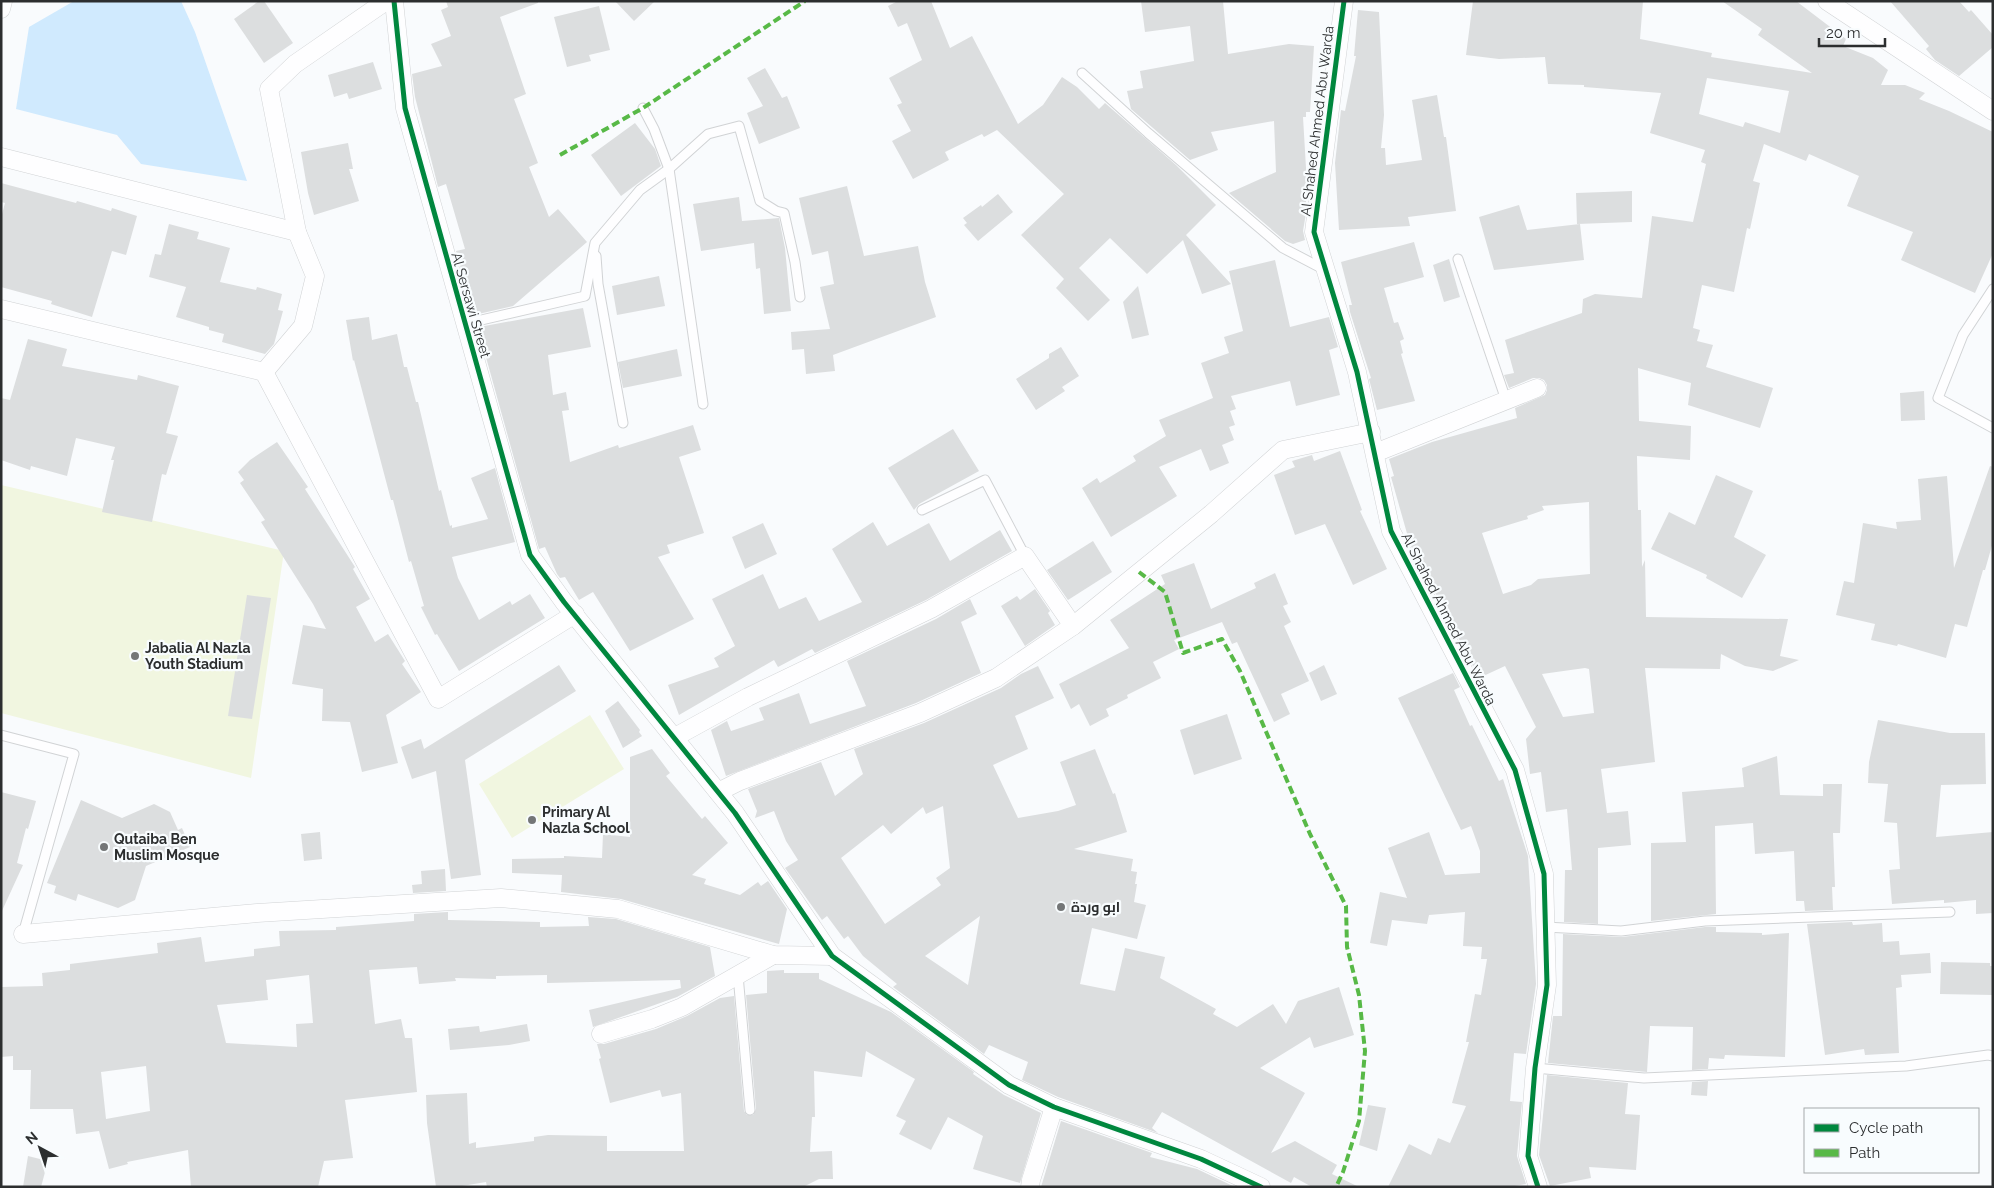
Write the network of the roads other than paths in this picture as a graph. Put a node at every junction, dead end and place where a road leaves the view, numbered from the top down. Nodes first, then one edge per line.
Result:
1 (3, 1) edge
2 (386, 1) edge
3 (394, 1) edge
4 (1344, 1) edge
5 (1827, 1) edge
6 (1, 9) edge
7 (1082, 73) dead end
8 (643, 108) dead end
9 (1993, 112) edge
10 (1, 157) edge
11 (668, 169) junction
12 (297, 232) junction
13 (595, 243) junction
14 (1458, 259) dead end
15 (1325, 270) junction
16 (1993, 289) edge
17 (800, 297) dead end
18 (1, 309) edge
19 (464, 324) junction
20 (264, 372) junction
21 (1537, 388) dead end
22 (1506, 400) junction
23 (703, 404) dead end
24 (623, 423) dead end
25 (1993, 428) edge
26 (1371, 432) junction
27 (1375, 453) junction
28 (922, 510) dead end
29 (1025, 556) junction
30 (569, 608) junction
31 (1073, 626) junction
32 (1, 735) edge
33 (675, 737) junction
34 (718, 792) junction
35 (1950, 912) dead end
36 (1546, 927) junction
37 (23, 934) joint
38 (773, 955) junction
39 (832, 956) junction
40 (738, 975) junction
41 (601, 1034) dead end
42 (1993, 1056) edge
43 (1535, 1068) junction
44 (1054, 1107) junction
45 (750, 1110) dead end
46 (1030, 1187) edge
47 (1261, 1187) edge
48 (1538, 1187) edge

1 - 6 street
2 - 12 street
3 - 19 street, Al Sersawi Street
4 - 15 street, Al Shahed Ahmed Abu Warda
5 - 9 street
7 - 15 lane
8 - 11 lane
10 - 12 street
11 - 13 lane
11 - 17 lane
11 - 23 lane
12 - 20 street
13 - 19 lane
13 - 24 lane
14 - 22 lane
15 - 26 street, Al Shahed Ahmed Abu Warda
16 - 25 lane
18 - 20 street
19 - 30 street, Al Sersawi Street
20 - 30 street
21 - 22 street
22 - 27 street
26 - 27 street, Al Shahed Ahmed Abu Warda
26 - 31 street
27 - 36 street, Al Shahed Ahmed Abu Warda
28 - 29 lane
29 - 31 street
29 - 33 street
30 - 33 street, Al Sersawi Street
31 - 34 street
32 - 37 lane
33 - 34 street, Al Sersawi Street
34 - 39 street, Al Sersawi Street
35 - 36 lane
36 - 43 street, Al Shahed Ahmed Abu Warda
37 - 38 street
38 - 39 street
38 - 40 street
39 - 44 street, Al Sersawi Street
40 - 41 street
40 - 45 lane
42 - 43 lane
43 - 48 street, Al Shahed Ahmed Abu Warda
44 - 46 street
44 - 47 street, Al Sersawi Street

